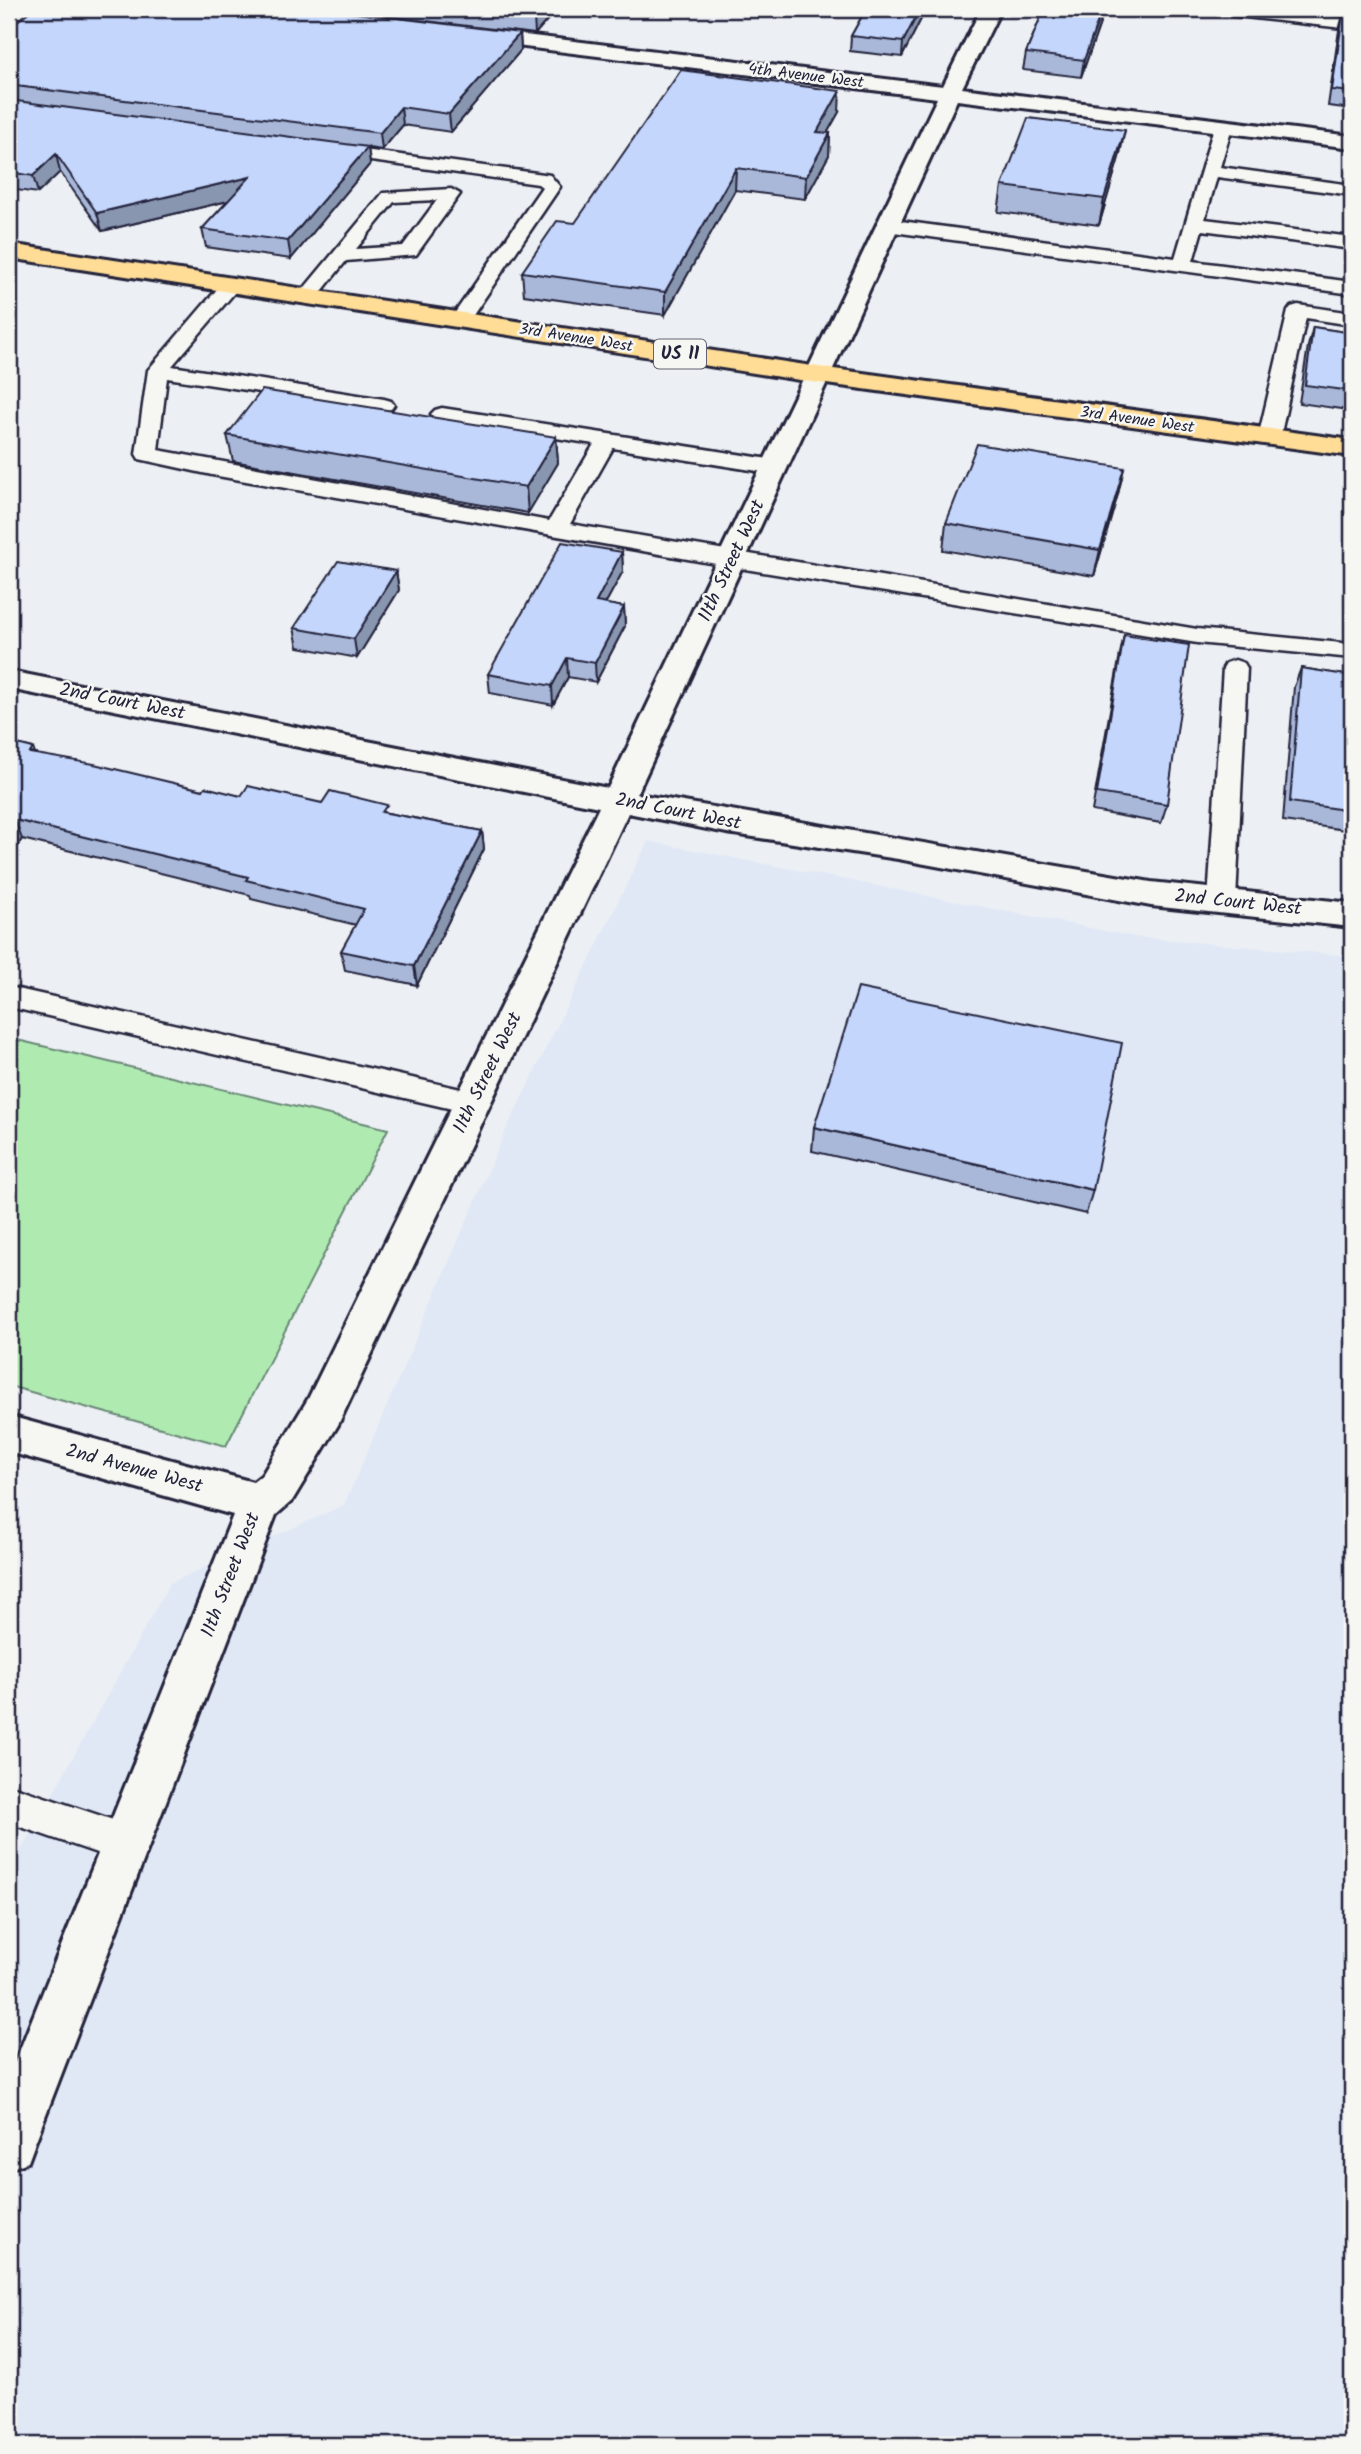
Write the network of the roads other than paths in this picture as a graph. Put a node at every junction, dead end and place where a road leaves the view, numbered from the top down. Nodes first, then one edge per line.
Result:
1 (991, 9) edge
2 (1219, 9) edge
3 (1352, 24) edge
4 (453, 32) edge
5 (949, 93) junction
6 (1223, 127) junction
7 (1352, 142) edge
8 (311, 148) edge
9 (1210, 171) junction
10 (1352, 190) edge
11 (1194, 223) junction
12 (887, 225) junction
13 (1352, 243) edge
14 (9, 251) edge
15 (340, 256) junction
16 (1182, 266) junction
17 (231, 285) junction
18 (1352, 288) edge
19 (308, 296) junction
20 (1352, 319) edge
21 (460, 320) junction
22 (158, 370) junction
23 (819, 375) junction
24 (384, 405) dead end
25 (442, 414) dead end
26 (1269, 438) junction
27 (607, 440) junction
28 (1352, 448) edge
29 (776, 467) junction
30 (556, 529) junction
31 (733, 560) junction
32 (1352, 651) edge
33 (1235, 668) dead end
34 (9, 680) edge
35 (619, 800) junction
36 (1222, 901) junction
37 (1352, 915) edge
38 (9, 997) edge
39 (474, 1103) junction
40 (9, 1434) edge
41 (259, 1503) junction
42 (9, 1804) edge
43 (126, 1843) junction
44 (9, 2143) edge

1 - 5 street, 11th Street West
2 - 3 lane
4 - 5 street, 4th Avenue West
5 - 6 street, 4th Avenue West
5 - 12 street, 11th Street West
6 - 7 street, 4th Avenue West
6 - 9 lane
8 - 21 lane
9 - 10 lane
9 - 11 lane
11 - 13 lane
11 - 16 lane
12 - 16 lane
12 - 23 street, 11th Street West
14 - 17 main road, 3rd Avenue West / US 11
15 - 15 lane
15 - 19 lane
16 - 18 lane
17 - 19 main road, 3rd Avenue West / US 11
17 - 22 lane
19 - 21 main road, 3rd Avenue West / US 11
20 - 26 lane
21 - 23 main road, 3rd Avenue West / US 11
22 - 24 lane
22 - 30 lane
23 - 26 main road, 3rd Avenue West / US 11
23 - 29 street, 11th Street West
25 - 27 lane
26 - 28 main road, 3rd Avenue West / US 11
27 - 29 lane
27 - 30 lane
29 - 31 street, 11th Street West
30 - 31 lane
31 - 32 lane
31 - 35 street, 11th Street West
33 - 36 lane
34 - 35 street, 2nd Court West
35 - 36 street, 2nd Court West
35 - 39 street, 11th Street West
36 - 37 street, 2nd Court West
38 - 39 lane
39 - 41 street, 11th Street West
40 - 41 street, 2nd Avenue West
41 - 43 street, 11th Street West
42 - 43 lane
43 - 44 street, 11th Street West

